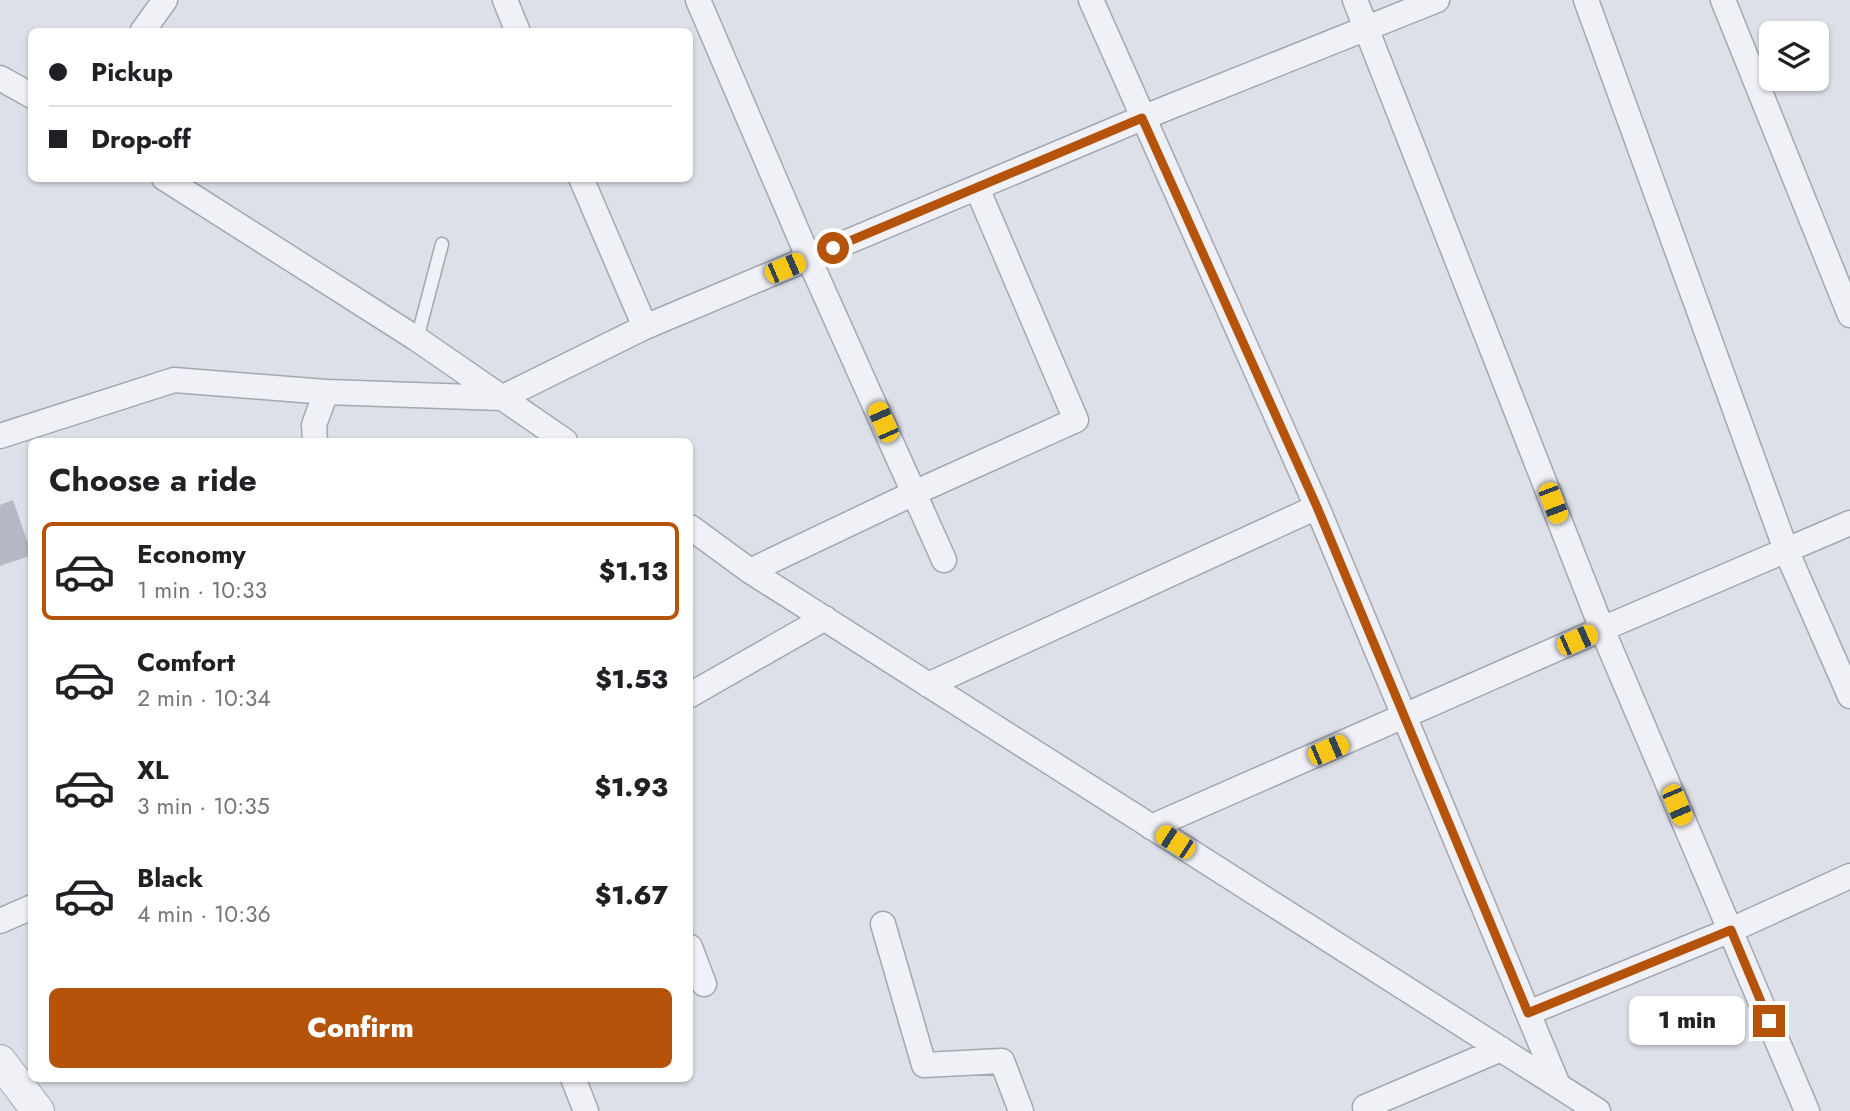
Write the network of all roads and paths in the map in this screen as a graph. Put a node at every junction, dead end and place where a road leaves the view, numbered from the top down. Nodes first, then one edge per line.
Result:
1 (165, 0) edge
2 (505, 0) edge
3 (698, 0) edge
4 (1091, 0) edge
5 (1355, 0) edge
6 (1437, 0) edge
7 (1586, 0) edge
8 (1723, 0) edge
9 (1365, 27) junction
10 (145, 28) edge
11 (516, 28) edge
12 (0, 78) edge
13 (28, 94) edge
14 (1142, 118) junction
15 (170, 182) edge
16 (583, 182) edge
17 (977, 188) junction
18 (442, 244) dead end
19 (808, 258) junction
20 (1850, 315) edge
21 (645, 327) junction
22 (417, 339) junction
23 (326, 393) junction
24 (501, 398) junction
25 (0, 436) edge
26 (315, 438) edge
27 (561, 438) edge
28 (914, 493) junction
29 (1317, 507) junction
30 (1850, 523) edge
31 (693, 529) edge
32 (1786, 550) junction
33 (944, 560) dead end
34 (750, 571) junction
35 (825, 618) junction
36 (1602, 629) junction
37 (928, 685) junction
38 (693, 693) edge
39 (1850, 696) edge
40 (1404, 716) junction
41 (1152, 827) junction
42 (1850, 876) edge
43 (28, 909) edge
44 (0, 921) edge
45 (883, 924) dead end
46 (1731, 930) junction
47 (693, 955) edge
48 (704, 984) dead end
49 (1528, 1013) junction
50 (1501, 1049) junction
51 (0, 1060) edge
52 (575, 1082) edge
53 (1558, 1085) junction
54 (1363, 1110) edge
55 (38, 1111) edge
56 (586, 1111) edge
57 (1021, 1111) edge
58 (1598, 1111) edge
59 (1808, 1111) edge

1 - 10 street
2 - 11 street
3 - 19 street
4 - 14 street
5 - 9 street
6 - 9 street
7 - 32 street
8 - 20 street
9 - 14 street
9 - 36 street
12 - 13 street
14 - 17 street
14 - 29 street
15 - 22 street
16 - 21 street
17 - 19 street
17 - 28 street
18 - 22 lane
19 - 21 street
19 - 28 street
21 - 24 street
22 - 24 street
23 - 24 street
23 - 25 street
23 - 26 street
24 - 27 street
28 - 33 street
28 - 34 street
29 - 37 street
29 - 40 street
30 - 32 street
31 - 34 street
32 - 36 street
32 - 39 street
34 - 35 street
35 - 37 street
35 - 38 street
36 - 40 street
36 - 46 street
37 - 41 street
40 - 41 street
40 - 49 street
41 - 50 street
42 - 46 street
43 - 44 street
45 - 57 street
46 - 49 street
46 - 59 street
47 - 48 street
49 - 53 street
50 - 53 street
50 - 54 street
51 - 55 street
52 - 56 street
53 - 58 street

